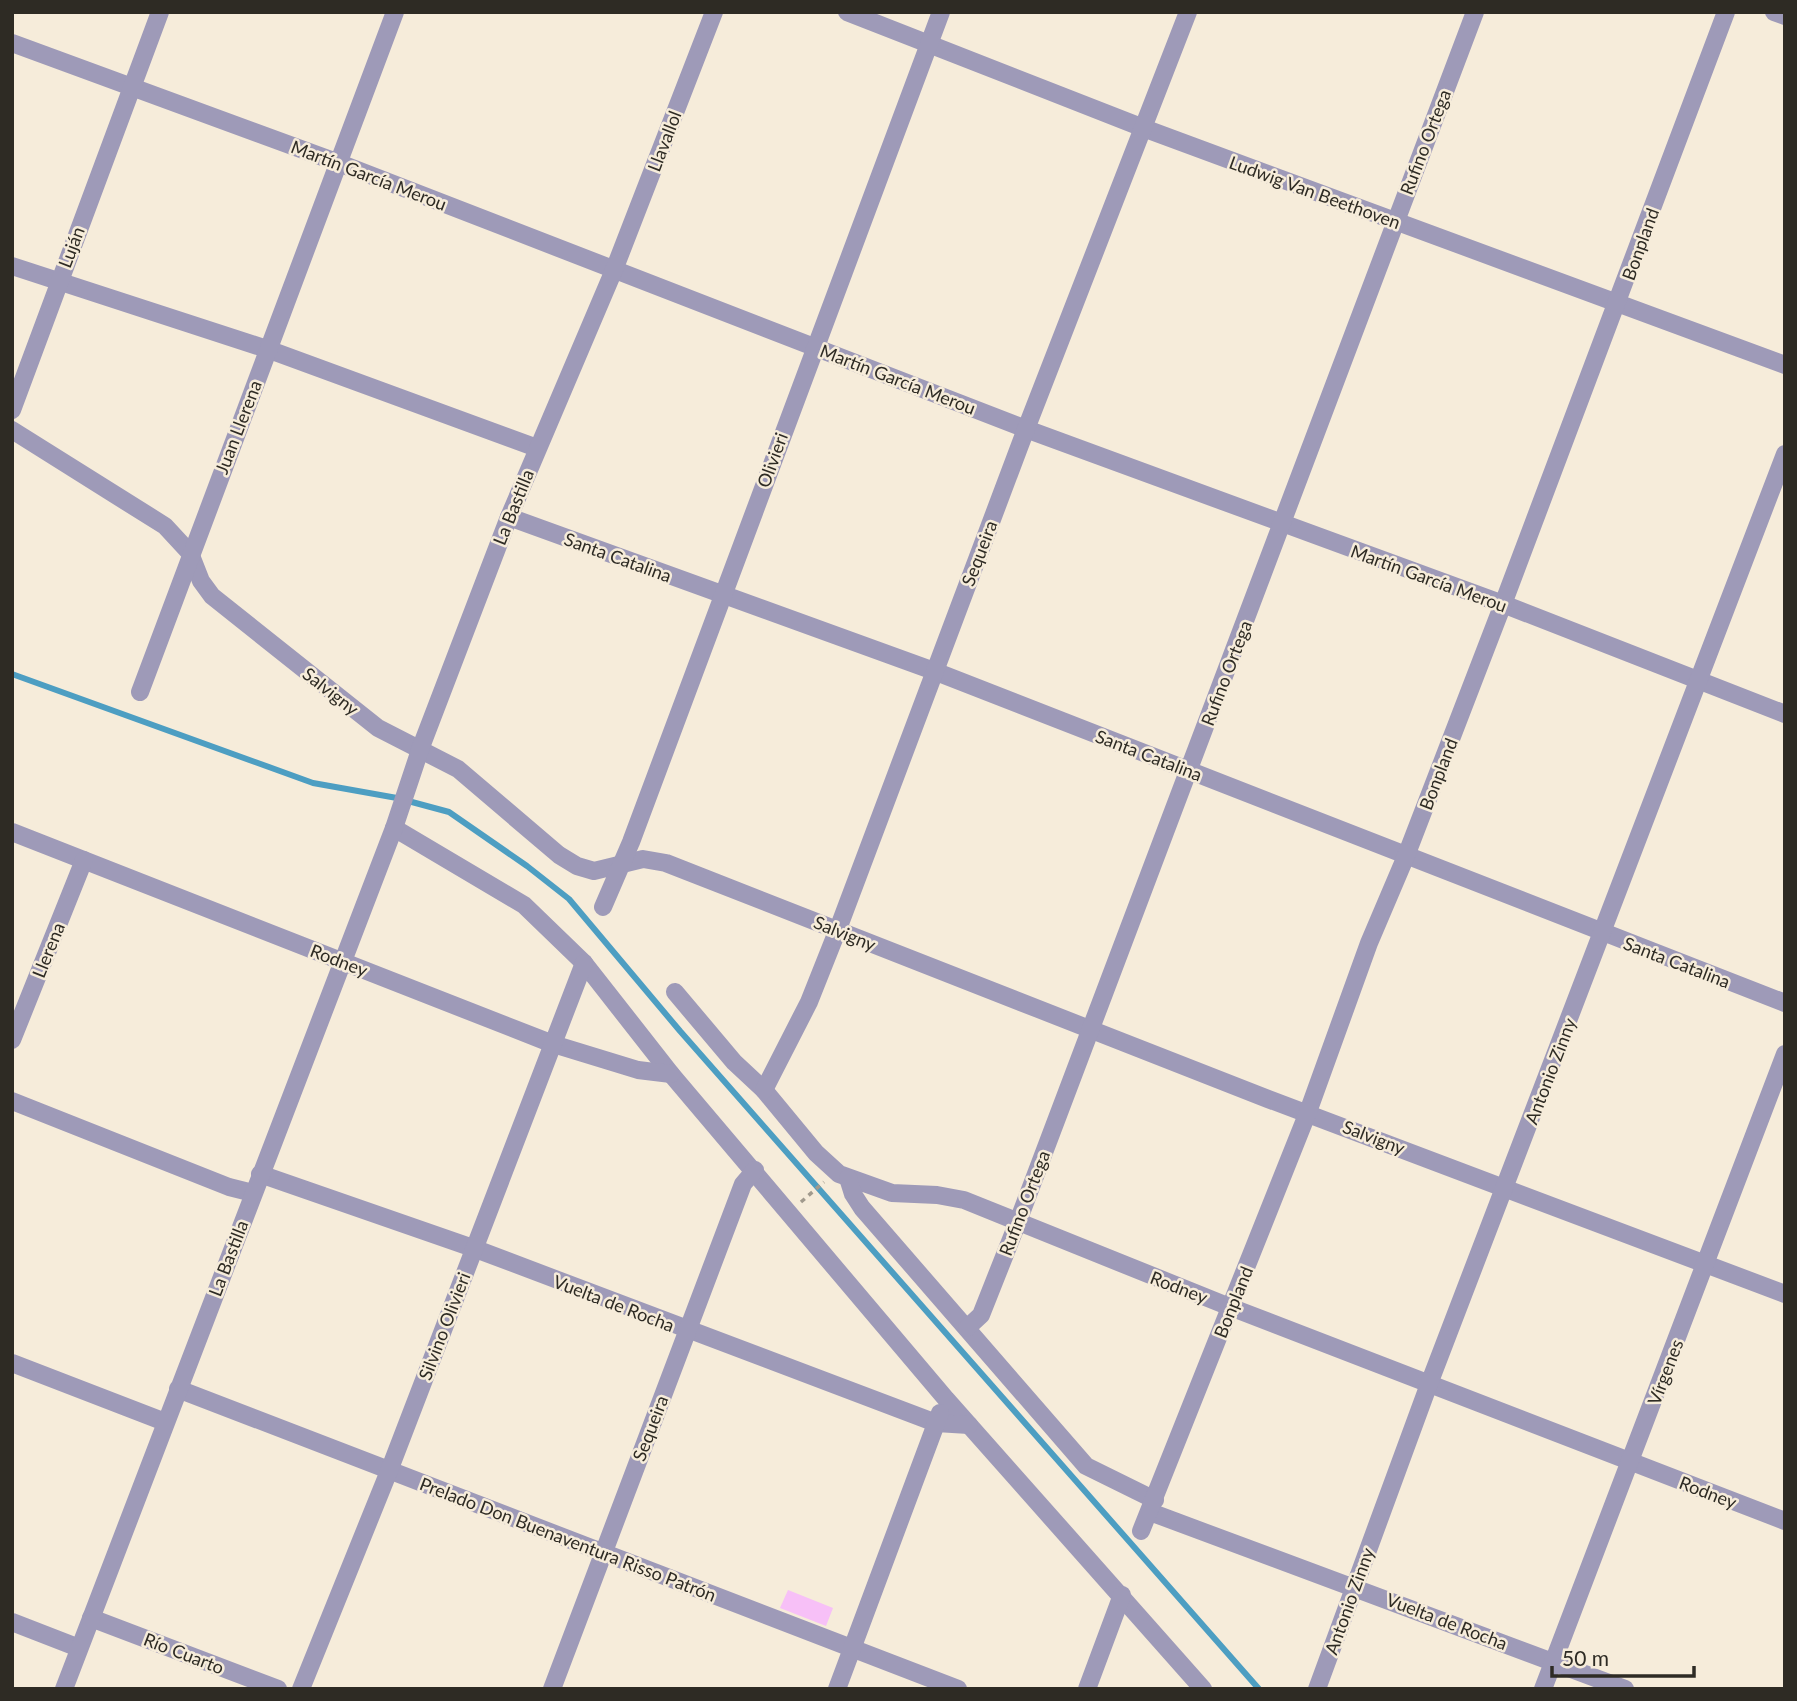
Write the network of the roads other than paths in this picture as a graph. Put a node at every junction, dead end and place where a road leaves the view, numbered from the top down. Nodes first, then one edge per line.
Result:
1 (160, 12) edge
2 (395, 12) edge
3 (714, 12) edge
4 (847, 12) edge
5 (941, 12) edge
6 (1188, 12) edge
7 (1475, 12) edge
8 (1726, 12) edge
9 (1773, 12) edge
10 (1785, 16) edge
11 (12, 43) edge
12 (928, 44) junction
13 (132, 85) junction
14 (1146, 129) junction
15 (339, 163) junction
16 (1395, 222) junction
17 (12, 266) edge
18 (614, 270) junction
19 (58, 282) junction
20 (1618, 302) junction
21 (814, 346) junction
22 (267, 349) junction
23 (1785, 365) edge
24 (12, 410) edge
25 (1026, 429) junction
26 (12, 430) edge
27 (537, 448) junction
28 (1785, 454) edge
29 (509, 517) junction
30 (1282, 523) junction
31 (190, 553) junction
32 (723, 595) junction
33 (1503, 604) junction
34 (934, 671) junction
35 (1699, 681) junction
36 (141, 692) dead end
37 (1785, 714) edge
38 (421, 747) junction
39 (1189, 771) junction
40 (394, 828) junction
41 (12, 832) edge
42 (1406, 856) junction
43 (84, 860) junction
44 (621, 864) junction
45 (603, 907) dead end
46 (838, 929) junction
47 (1602, 933) junction
48 (343, 962) junction
49 (584, 963) junction
50 (675, 992) dead end
51 (1785, 1003) edge
52 (1089, 1027) junction
53 (12, 1040) edge
54 (553, 1044) junction
55 (1785, 1054) edge
56 (671, 1074) junction
57 (764, 1090) junction
58 (12, 1101) edge
59 (1308, 1112) junction
60 (755, 1170) junction
61 (260, 1174) junction
62 (848, 1178) junction
63 (1506, 1188) junction
64 (253, 1193) junction
65 (1017, 1224) junction
66 (473, 1248) junction
67 (1706, 1264) junction
68 (1785, 1294) edge
69 (1230, 1307) junction
70 (967, 1328) junction
71 (687, 1331) junction
72 (12, 1363) edge
73 (1429, 1384) junction
74 (177, 1389) junction
75 (946, 1399) junction
76 (165, 1422) junction
77 (936, 1423) junction
78 (969, 1425) junction
79 (1631, 1462) junction
80 (389, 1471) junction
81 (1153, 1506) junction
82 (1785, 1521) edge
83 (1141, 1531) dead end
84 (603, 1552) junction
85 (1355, 1586) junction
86 (1122, 1595) junction
87 (91, 1618) junction
88 (12, 1622) edge
89 (79, 1647) junction
90 (852, 1649) junction
91 (1554, 1662) junction
92 (64, 1689) edge
93 (278, 1689) edge
94 (302, 1689) edge
95 (552, 1689) edge
96 (837, 1689) edge
97 (958, 1689) edge
98 (1087, 1689) edge
99 (1203, 1689) edge
100 (1317, 1689) edge
101 (1543, 1689) edge
102 (1625, 1689) edge

1 - 13 street
2 - 15 street
3 - 18 street, Llavallol
4 - 12 street, Ludwig Van Beethoven
5 - 12 street, Olivieri
6 - 14 street, Sequeira
7 - 16 street, Rufino Ortega
8 - 20 street, Bonpland
9 - 10 street
11 - 13 street, Martín García Merou
12 - 14 street, Ludwig Van Beethoven
12 - 21 street, Olivieri
13 - 15 street, Martín García Merou
13 - 19 street, Luján
14 - 16 street, Ludwig Van Beethoven
14 - 25 street, Sequeira
15 - 18 street, Martín García Merou
15 - 22 street, Juan Llerena
16 - 20 street, Ludwig Van Beethoven
16 - 30 street, Rufino Ortega
17 - 19 street
18 - 21 street, Martín García Merou
18 - 27 street, La Bastilla
19 - 22 street
19 - 24 street, Luján
20 - 23 street, Ludwig Van Beethoven
20 - 33 street, Bonpland
21 - 25 street, Martín García Merou
21 - 32 street, Olivieri
22 - 27 street
22 - 31 street, Juan Llerena
25 - 30 street, Martín García Merou
25 - 34 street, Sequeira
26 - 31 street, Salvigny
27 - 29 street, La Bastilla
28 - 35 street, Antonio Zinny
29 - 32 street, Santa Catalina
29 - 38 street, La Bastilla
30 - 33 street, Martín García Merou
30 - 39 street, Rufino Ortega
31 - 36 street, Juan Llerena
31 - 38 street, Salvigny
32 - 34 street, Santa Catalina
32 - 44 street, Olivieri
33 - 35 street, Martín García Merou
33 - 42 street, Bonpland
34 - 39 street, Santa Catalina
34 - 46 street, Sequeira
35 - 37 street, Martín García Merou
35 - 47 street, Antonio Zinny
38 - 40 street, La Bastilla
38 - 44 street, Salvigny
39 - 42 street, Santa Catalina
39 - 52 street, Rufino Ortega
40 - 48 street, La Bastilla
40 - 49 street
41 - 43 street, Rodney
42 - 47 street, Santa Catalina
42 - 59 street, Bonpland
43 - 48 street, Rodney
43 - 53 street, Llerena
44 - 45 street, Olivieri
44 - 46 street, Salvigny
46 - 52 street, Salvigny
46 - 57 street, Sequeira
47 - 51 street, Santa Catalina
47 - 63 street, Antonio Zinny
48 - 54 street, Rodney
48 - 61 street, La Bastilla
49 - 54 street, Silvino Olivieri
49 - 56 street
50 - 57 street, Rodney
52 - 59 street, Salvigny
52 - 65 street, Rufino Ortega
54 - 56 street, Rodney
54 - 66 street, Silvino Olivieri
55 - 67 street, Vírgenes
56 - 60 street
57 - 62 street, Rodney
58 - 64 street
59 - 63 street, Salvigny
59 - 69 street, Bonpland
60 - 71 street, Sequeira
60 - 75 street
61 - 64 street, La Bastilla
61 - 66 street, Vuelta de Rocha
62 - 65 street, Rodney
62 - 70 street, Vuelta de Rocha
63 - 67 street, Salvigny
63 - 73 street, Antonio Zinny
64 - 74 street, La Bastilla
65 - 69 street, Rodney
65 - 70 street, Rufino Ortega
66 - 71 street, Vuelta de Rocha
66 - 80 street, Silvino Olivieri
67 - 68 street, Salvigny
67 - 79 street, Vírgenes
69 - 73 street, Rodney
69 - 81 street, Bonpland
70 - 81 street, Vuelta de Rocha
71 - 77 street, Vuelta de Rocha
71 - 84 street, Sequeira
72 - 76 street
73 - 79 street, Rodney
73 - 85 street, Antonio Zinny
74 - 76 street, La Bastilla
74 - 80 street, Prelado Don Buenaventura Risso Patrón
75 - 77 street
75 - 78 street
76 - 87 street, La Bastilla
77 - 78 street, Vuelta de Rocha
77 - 90 street
78 - 86 street
79 - 82 street, Rodney
79 - 91 street, Vírgenes
80 - 84 street, Prelado Don Buenaventura Risso Patrón
80 - 94 street, Silvino Olivieri
81 - 83 street, Bonpland
81 - 85 street, Vuelta de Rocha
84 - 90 street, Prelado Don Buenaventura Risso Patrón
84 - 95 street, Sequeira
85 - 91 street, Vuelta de Rocha
85 - 100 street, Antonio Zinny
86 - 98 street
86 - 99 street
87 - 89 street, La Bastilla
87 - 93 street, Río Cuarto
88 - 89 street
89 - 92 street, La Bastilla
90 - 96 street
90 - 97 street, Prelado Don Buenaventura Risso Patrón
91 - 101 street, Vírgenes
91 - 102 street, Vuelta de Rocha

